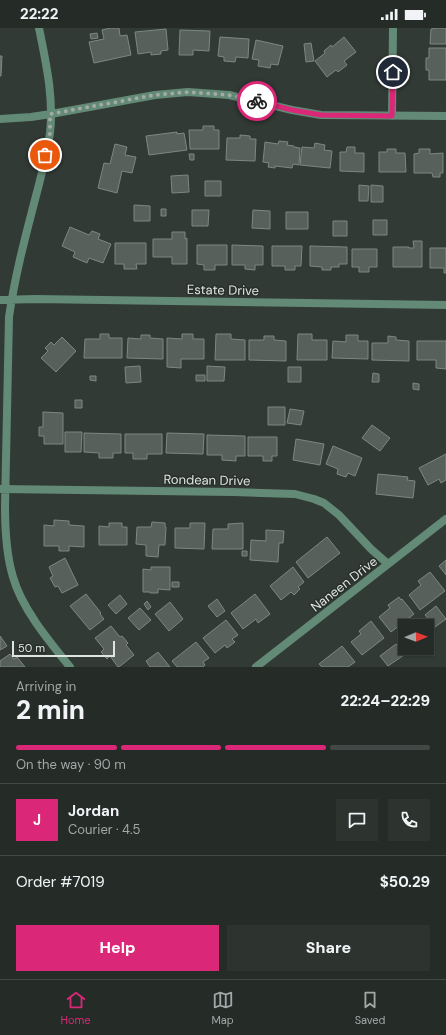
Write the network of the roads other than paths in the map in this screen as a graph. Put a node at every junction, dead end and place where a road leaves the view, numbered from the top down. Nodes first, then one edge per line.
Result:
1 (39, 28) edge
2 (393, 28) edge
3 (50, 114) junction
4 (392, 116) junction
5 (446, 116) edge
6 (0, 119) edge
7 (0, 300) edge
8 (11, 300) junction
9 (446, 305) edge
10 (3, 489) edge
11 (446, 519) edge
12 (388, 564) junction
13 (70, 667) edge
14 (256, 667) edge

1 - 3 street
2 - 4 street
3 - 4 street
3 - 6 street
3 - 8 street
4 - 5 street
7 - 8 street, Estate Drive
8 - 9 street, Estate Drive
8 - 10 street
10 - 12 street, Rondean Drive
10 - 13 street
11 - 12 street, Naneen Drive
12 - 14 street, Naneen Drive

